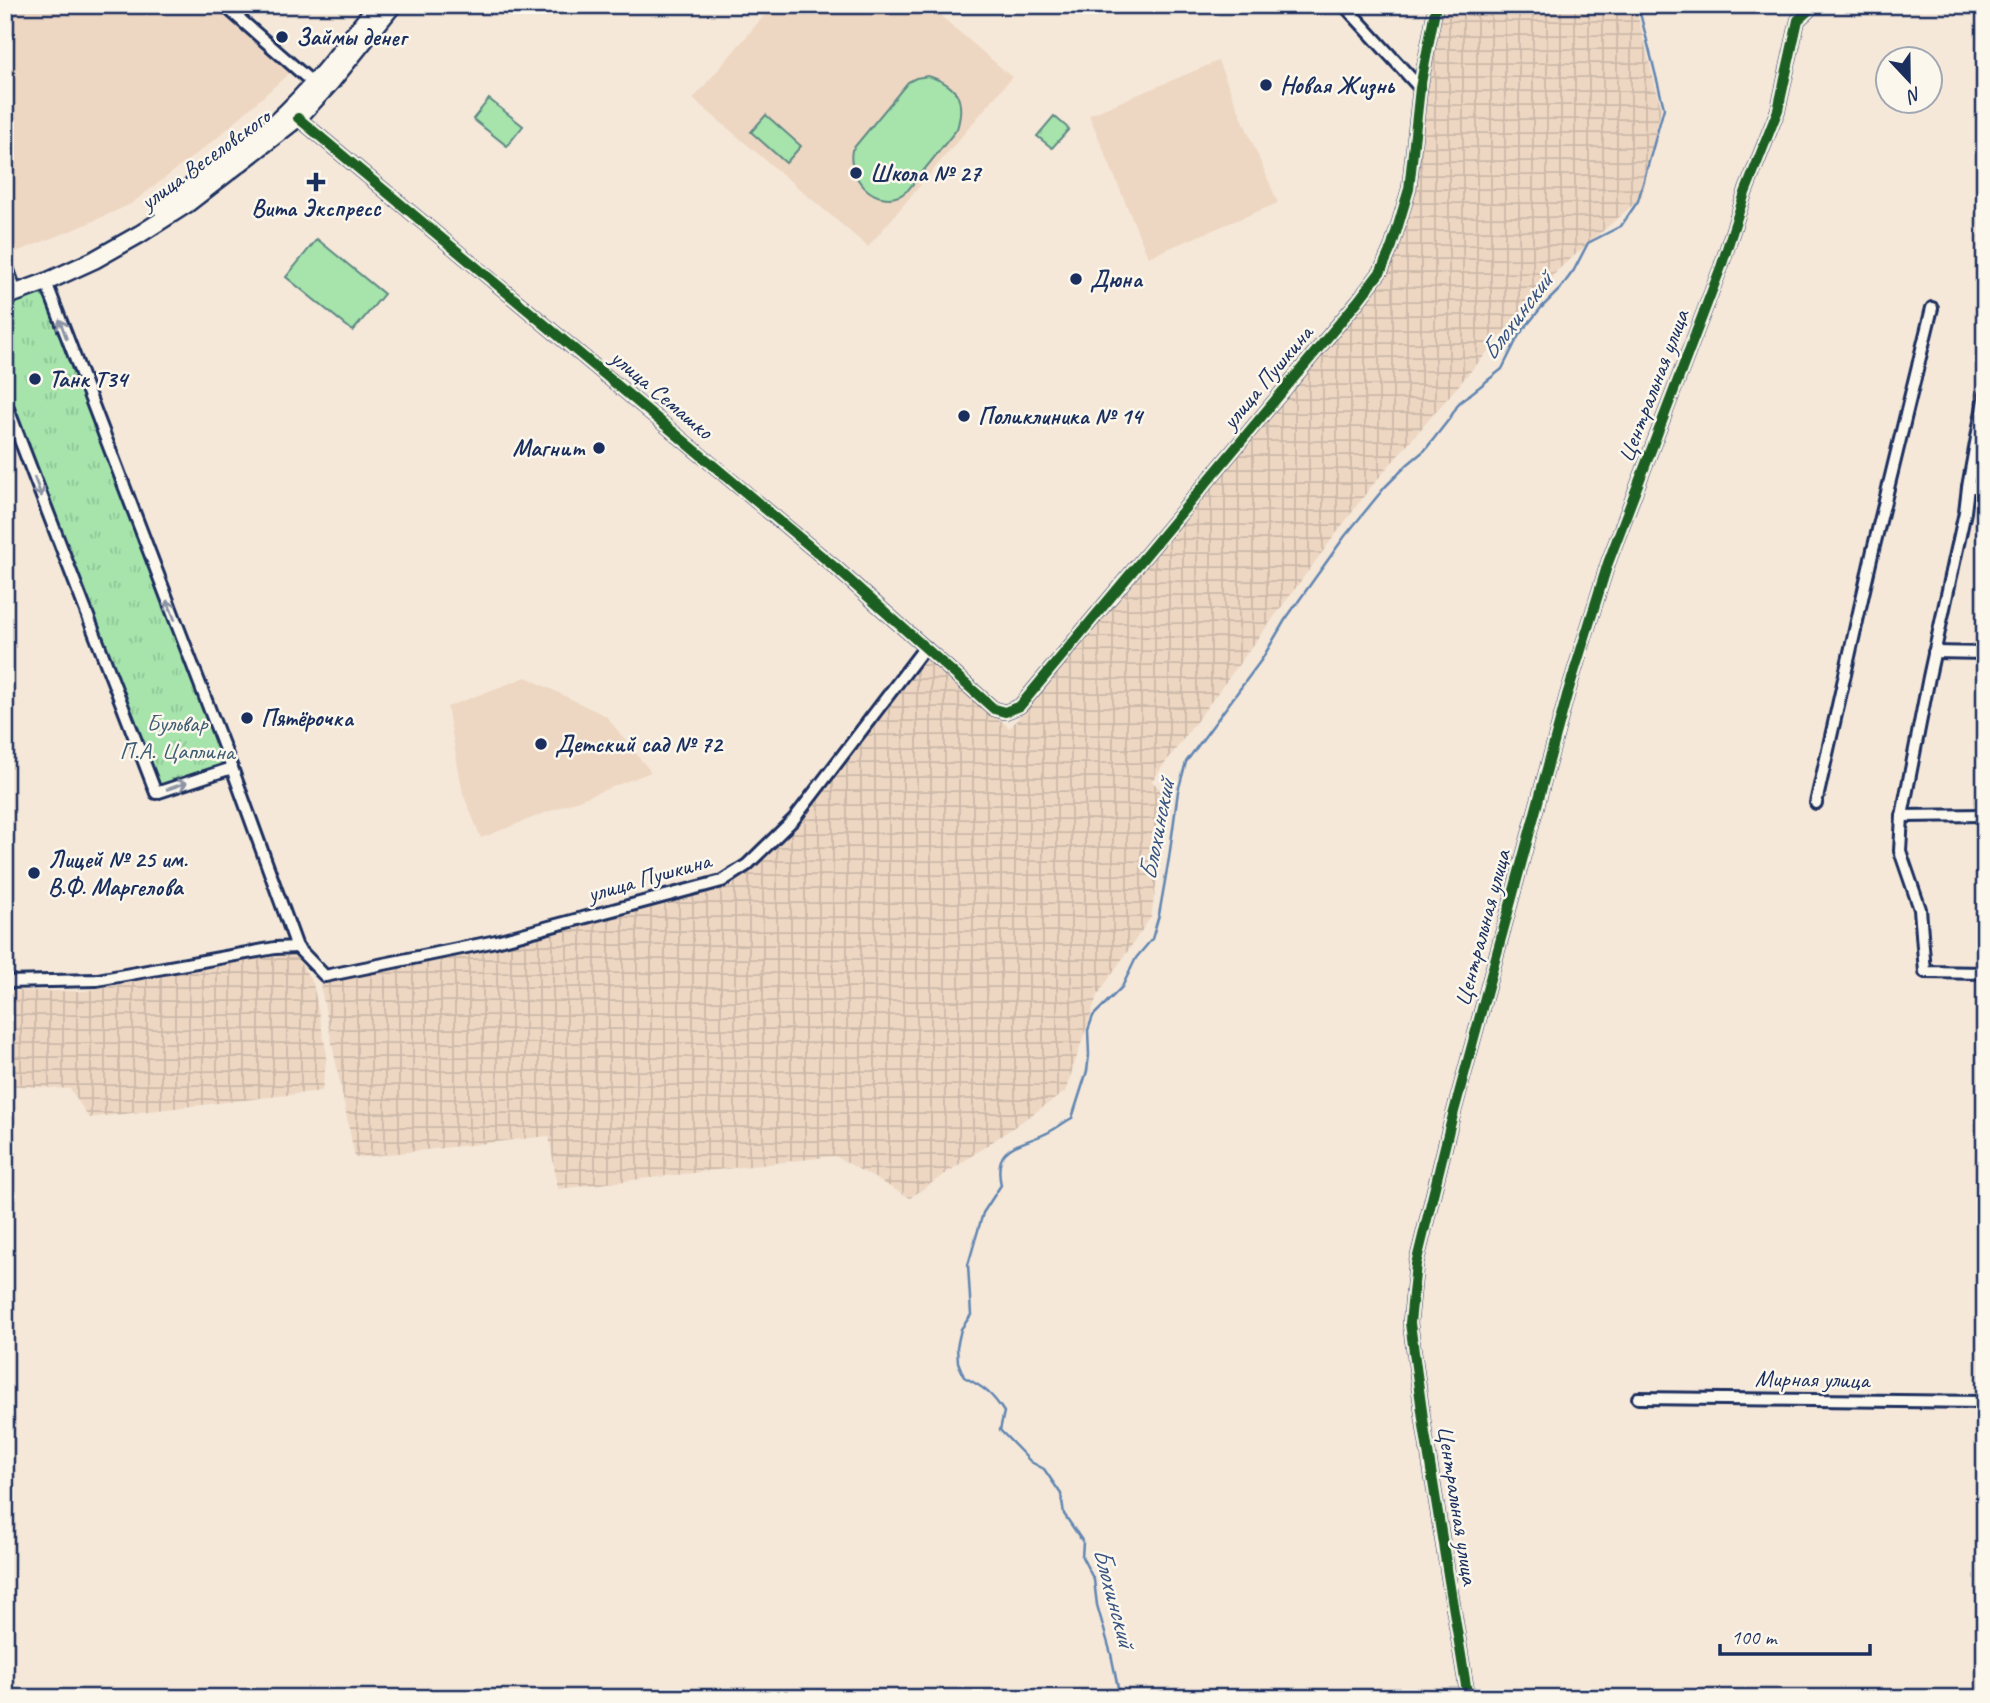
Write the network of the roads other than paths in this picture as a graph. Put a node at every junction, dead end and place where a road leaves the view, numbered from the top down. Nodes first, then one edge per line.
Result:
1 (224, 5) edge
2 (377, 5) edge
3 (393, 5) edge
4 (1344, 5) edge
5 (1436, 5) edge
6 (1811, 5) edge
7 (314, 84) junction
8 (1420, 88) junction
9 (294, 114) junction
10 (5, 262) edge
11 (44, 277) junction
12 (8, 290) edge
13 (1932, 307) dead end
14 (1985, 394) edge
15 (5, 401) edge
16 (1968, 487) junction
17 (1985, 487) edge
18 (925, 647) junction
19 (1934, 652) junction
20 (1985, 653) edge
21 (1006, 712) joint
22 (232, 768) junction
23 (1816, 803) dead end
24 (1985, 815) edge
25 (1902, 816) junction
26 (297, 947) junction
27 (1985, 972) edge
28 (5, 982) edge
29 (1638, 1398) dead end
30 (1985, 1402) edge
31 (1468, 1698) edge

1 - 7 street
2 - 7 main road, улица Веселовского
3 - 9 main road, улица Веселовского
4 - 8 street
5 - 8 street, улица Пушкина
6 - 31 street, Центральная улица
7 - 9 main road, улица Веселовского
8 - 21 street, улица Пушкина
9 - 11 main road, улица Веселовского
9 - 18 street, улица Семашко
10 - 12 street
11 - 12 main road, улица Веселовского
22 -> 11 street
13 - 23 street
14 - 16 street
15 -> 22 street
16 - 17 street
16 - 19 street
18 - 21 street, улица Семашко
18 - 26 street, улица Пушкина
19 - 20 street
19 - 25 street
22 - 26 street
24 - 25 street
25 - 27 street
26 - 28 street
29 - 30 street, Мирная улица

